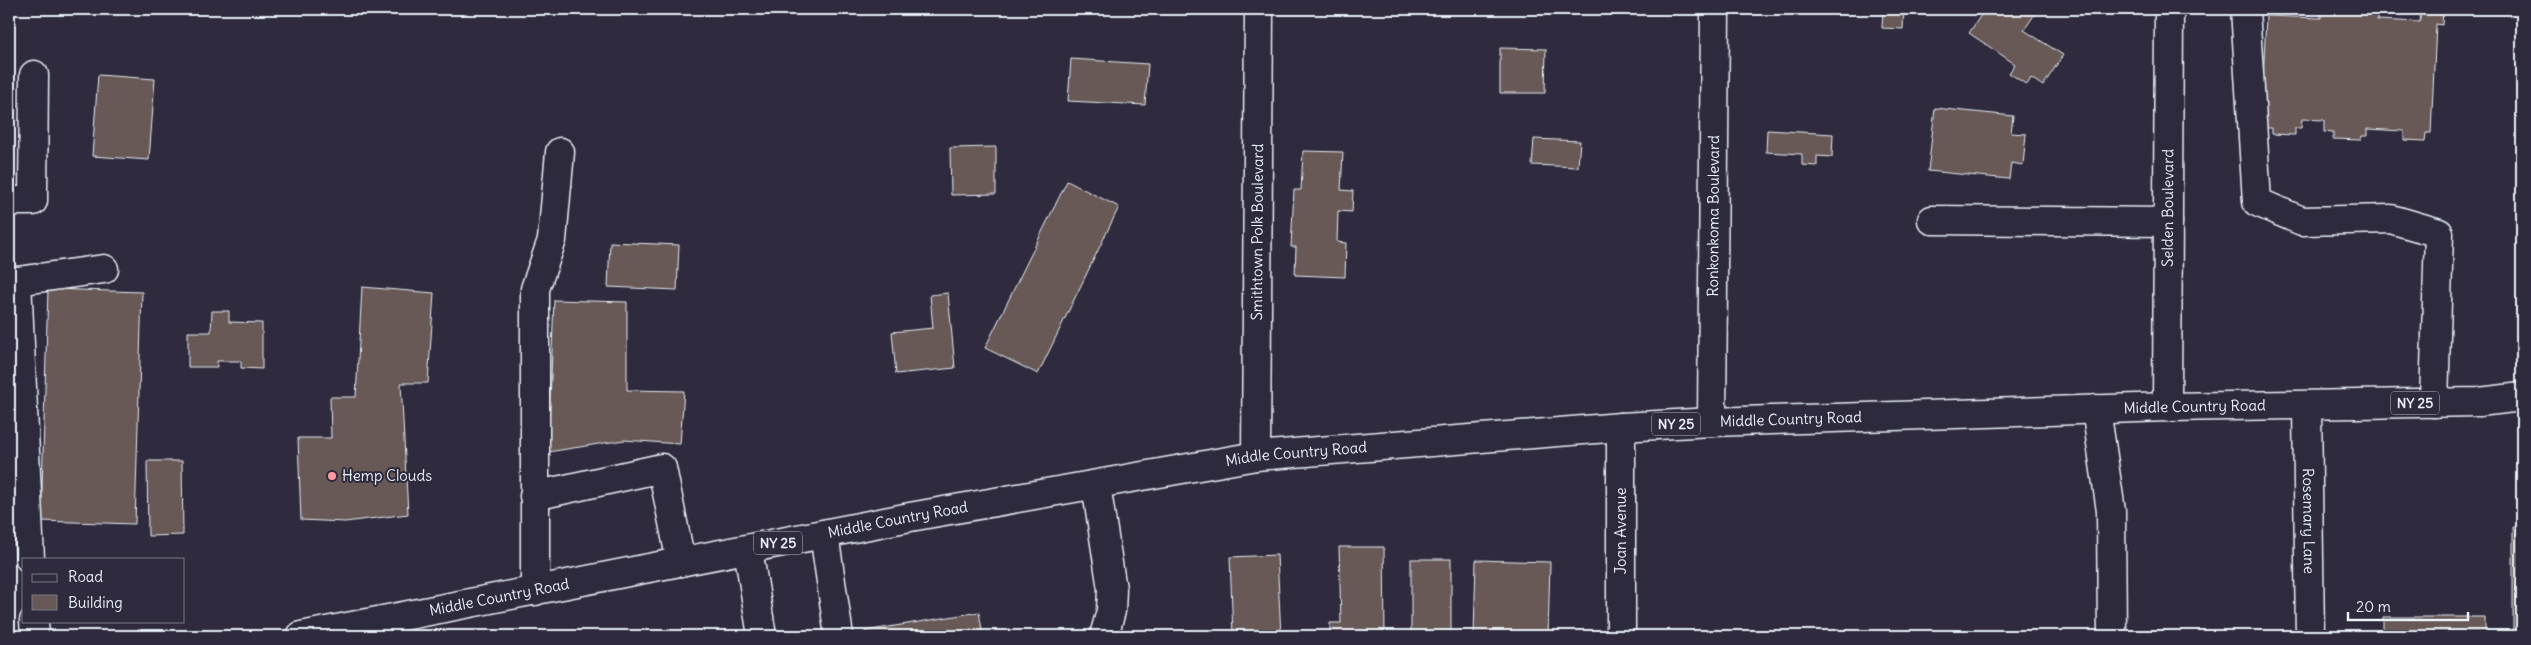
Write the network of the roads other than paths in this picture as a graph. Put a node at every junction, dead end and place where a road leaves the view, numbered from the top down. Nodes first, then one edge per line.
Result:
1 (1259, 9) edge
2 (1715, 9) edge
3 (2169, 9) edge
4 (2245, 9) edge
5 (34, 75) dead end
6 (560, 152) dead end
7 (9, 200) edge
8 (1932, 220) dead end
9 (2168, 222) junction
10 (104, 269) dead end
11 (13, 281) edge
12 (2522, 397) edge
13 (2434, 403) junction
14 (2307, 406) junction
15 (2167, 407) junction
16 (2096, 409) junction
17 (1712, 422) junction
18 (1621, 426) junction
19 (1256, 456) junction
20 (1096, 485) junction
21 (534, 496) junction
22 (824, 534) junction
23 (748, 549) junction
24 (30, 558) edge
25 (681, 562) junction
26 (535, 591) junction
27 (34, 622) edge
28 (839, 634) edge
29 (35, 636) edge
30 (301, 636) edge
31 (762, 636) edge
32 (1104, 636) edge
33 (1621, 636) edge
34 (2112, 636) edge
35 (2310, 636) edge

1 - 19 main road, Smithtown Polk Boulevard
2 - 17 main road, Ronkonkoma Boulevard
3 - 9 main road, Selden Boulevard
4 - 13 main road
5 - 7 main road
6 - 21 main road
8 - 9 main road
9 - 15 main road, Selden Boulevard
10 - 11 main road
11 - 24 main road
12 - 13 main road, NY 25
13 - 14 main road, NY 25
14 - 15 main road, Middle Country Road / NY 25
14 - 35 main road, Rosemary Lane
15 - 16 main road, Middle Country Road / NY 25
16 - 17 main road, Middle Country Road / NY 25
16 - 34 main road
17 - 18 main road, Middle Country Road / NY 25
18 - 19 main road, Middle Country Road / NY 25
18 - 33 main road, Joan Avenue
19 - 20 main road, Middle Country Road / NY 25
20 - 22 main road, Middle Country Road / NY 25
20 - 32 main road
21 - 25 main road
21 - 26 main road
22 - 23 main road, Middle Country Road / NY 25
22 - 28 main road
23 - 25 main road, Middle Country Road / NY 25
23 - 31 main road
25 - 26 main road, Middle Country Road / NY 25
26 - 30 main road, Middle Country Road / NY 25
27 - 29 main road

